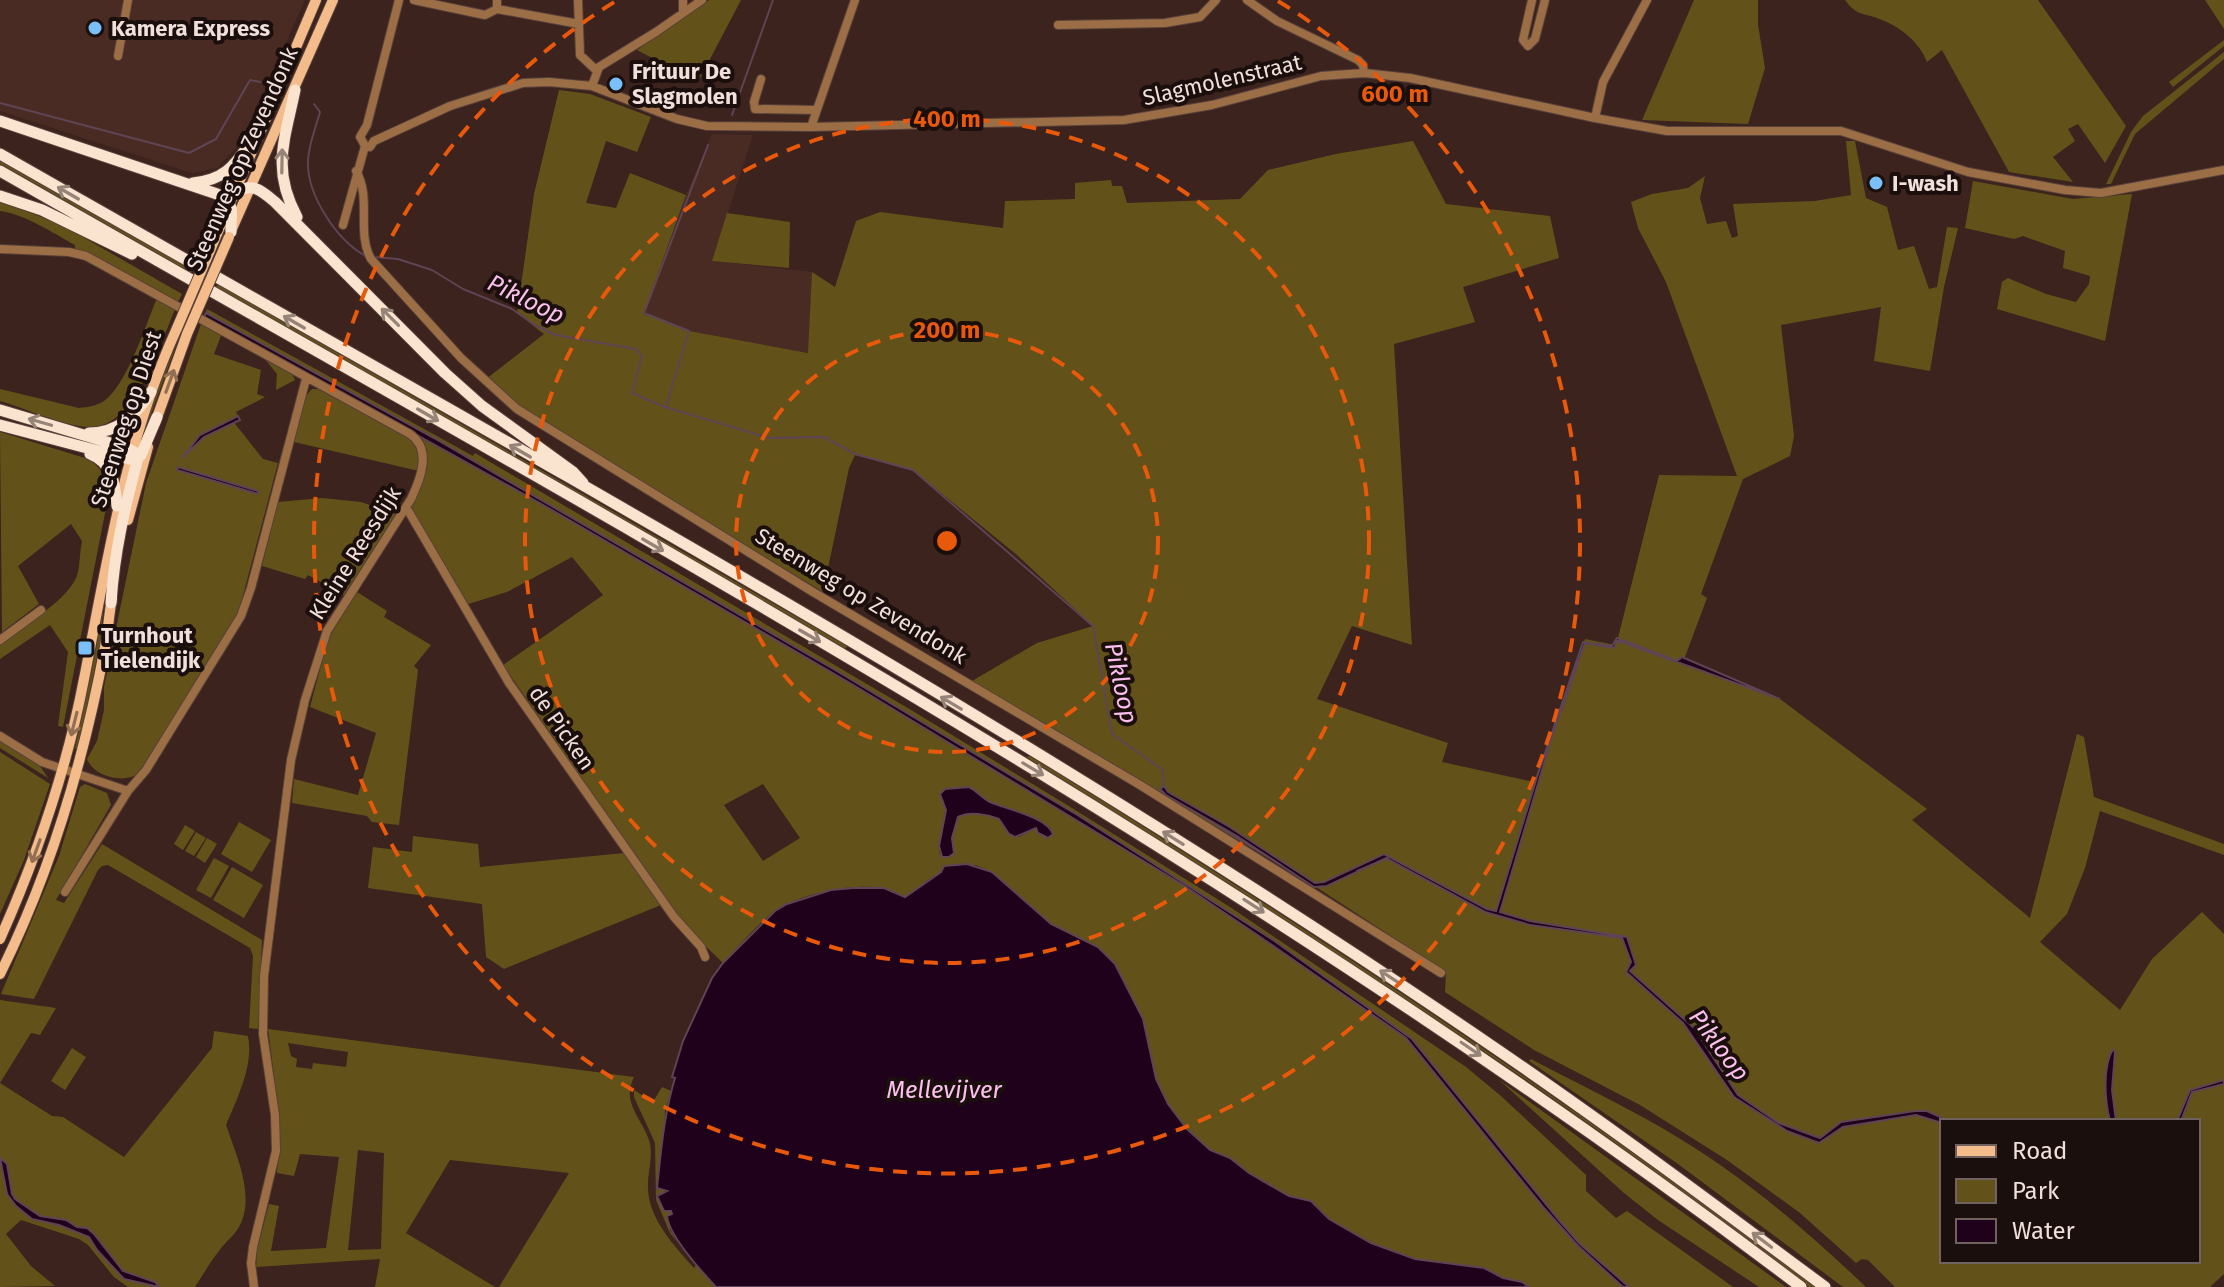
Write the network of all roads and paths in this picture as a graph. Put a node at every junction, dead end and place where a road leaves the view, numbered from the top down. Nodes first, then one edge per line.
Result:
1 (128, 0) edge
2 (316, 0) edge
3 (333, 0) edge
4 (399, 0) edge
5 (414, 0) edge
6 (578, 0) edge
7 (683, 0) edge
8 (702, 0) edge
9 (855, 0) edge
10 (1216, 0) edge
11 (1247, 0) edge
12 (1532, 0) edge
13 (1545, 0) edge
14 (1647, 0) edge
15 (497, 5) edge
16 (683, 13) junction
17 (579, 24) junction
18 (1058, 25) dead end
19 (118, 56) dead end
20 (596, 70) junction
21 (1364, 73) junction
22 (761, 79) dead end
23 (592, 86) junction
24 (295, 90) junction
25 (816, 110) junction
26 (1595, 118) junction
27 (0, 121) edge
28 (811, 127) junction
29 (261, 129) junction
30 (368, 141) junction
31 (0, 154) edge
32 (2224, 170) edge
33 (0, 171) edge
34 (356, 171) junction
35 (189, 183) junction
36 (251, 186) junction
37 (0, 196) edge
38 (233, 198) junction
39 (343, 225) dead end
40 (303, 229) junction
41 (226, 233) junction
42 (0, 249) edge
43 (167, 266) junction
44 (182, 331) junction
45 (306, 379) junction
46 (151, 392) junction
47 (0, 410) edge
48 (157, 417) junction
49 (0, 425) edge
50 (80, 433) junction
51 (79, 448) junction
52 (133, 456) junction
53 (588, 490) junction
54 (117, 506) junction
55 (406, 507) junction
56 (111, 603) junction
57 (41, 610) dead end
58 (0, 640) edge
59 (0, 736) edge
60 (61, 768) junction
61 (76, 772) junction
62 (128, 791) junction
63 (65, 892) dead end
64 (0, 939) edge
65 (705, 957) dead end
66 (1441, 973) dead end
67 (0, 974) edge
68 (254, 1287) edge
69 (1801, 1287) edge
70 (1825, 1287) edge

1 - 19 street
2 - 29 main road, Steenweg op Zevendonk
3 - 24 main road, Steenweg op Zevendonk
4 - 30 street
5 - 15 street
6 - 17 street
7 - 16 street
8 - 16 street
9 - 25 street
10 - 18 street
11 - 21 street
12 - 13 street
14 - 26 street
15 - 17 street
16 - 20 street
17 - 20 street
20 - 23 street
21 - 26 street, Slagmolenstraat
21 - 28 street, Slagmolenstraat
22 - 25 street
23 - 28 street, Slagmolenstraat
23 - 30 street, Slagmolenstraat
24 - 36 main road, Steenweg op Zevendonk
40 -> 24 highway
25 - 28 street
26 - 32 street, Slagmolenstraat
27 - 35 highway
29 - 35 highway
29 - 38 main road, Steenweg op Zevendonk
30 - 34 street
53 -> 31 highway
33 - 43 highway
34 - 39 street
34 - 66 street, Steenweg op Zevendonk
35 - 38 highway
36 - 38 highway
36 - 40 highway
36 - 41 main road, Steenweg op Zevendonk
37 - 43 highway
38 - 41 highway
53 -> 40 highway
41 - 44 main road, Steenweg op Zevendonk, bridge
42 - 45 street, Kleine Reesdijk
43 -> 69 highway
44 - 46 main road, Steenweg op Diest
48 -> 44 main road, Steenweg op Diest
45 - 55 street, Kleine Reesdijk
45 - 62 street
46 - 50 highway
46 - 52 main road, Steenweg op Diest
50 -> 47 highway
48 - 52 highway
48 - 56 main road, Steenweg op Diest
49 - 51 highway
50 - 52 highway
51 - 52 highway
51 - 54 highway
52 - 54 main road, Steenweg op Diest
52 - 56 highway
70 -> 53 highway
54 -> 60 main road, Steenweg op Diest
55 - 65 street, de Picken
55 - 68 street, Kleine Reesdijk
56 - 61 main road, Steenweg op Diest
57 - 58 street
59 - 60 street
60 - 61 street
60 -> 64 main road, Steenweg op Diest
61 - 62 street
61 - 67 main road, Steenweg op Diest
62 - 63 street

